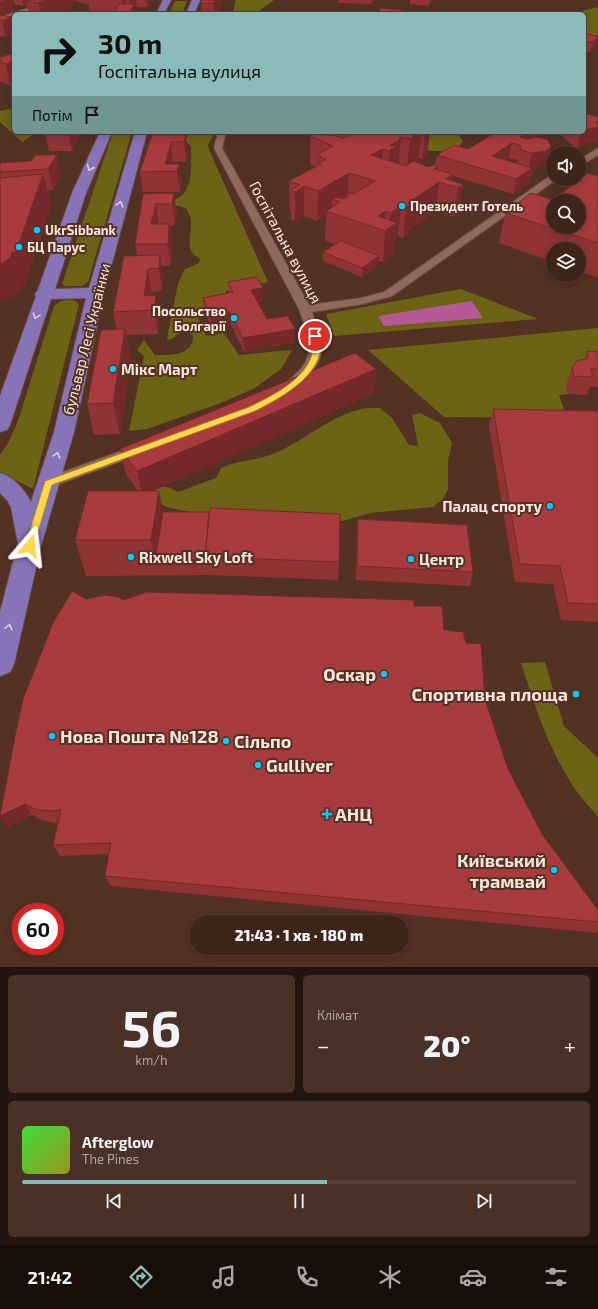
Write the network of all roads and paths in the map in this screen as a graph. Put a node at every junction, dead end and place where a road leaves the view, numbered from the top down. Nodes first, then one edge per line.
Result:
1 (60, 0) edge
2 (167, 0) edge
3 (196, 0) edge
4 (22, 12) edge
5 (161, 12) edge
6 (191, 12) edge
7 (12, 15) edge
8 (0, 19) edge
9 (105, 134) edge
10 (140, 134) edge
11 (222, 134) edge
12 (598, 150) edge
13 (586, 159) edge
14 (546, 183) edge
15 (96, 293) junction
16 (43, 294) junction
17 (305, 309) junction
18 (279, 395) edge
19 (0, 426) edge
20 (155, 444) edge
21 (0, 481) edge
22 (48, 483) junction
23 (0, 496) edge
24 (25, 521) junction
25 (30, 546) junction
26 (0, 664) edge

1 - 4 street
2 - 5 main road
3 - 6 main road
7 - 8 street
9 -> 16 main road
15 -> 10 main road, бульвар Лесі Українки
11 - 17 street, Госпітальна вулиця
12 - 13 street
14 - 17 street
15 - 16 main road
22 -> 15 main road, бульвар Лесі Українки
16 -> 19 main road
17 - 18 street, Госпітальна вулиця
20 - 22 street
21 - 24 main road
22 - 25 main road, бульвар Лесі Українки
23 - 24 main road
24 - 25 main road
26 -> 25 main road, бульвар Лесі Українки

